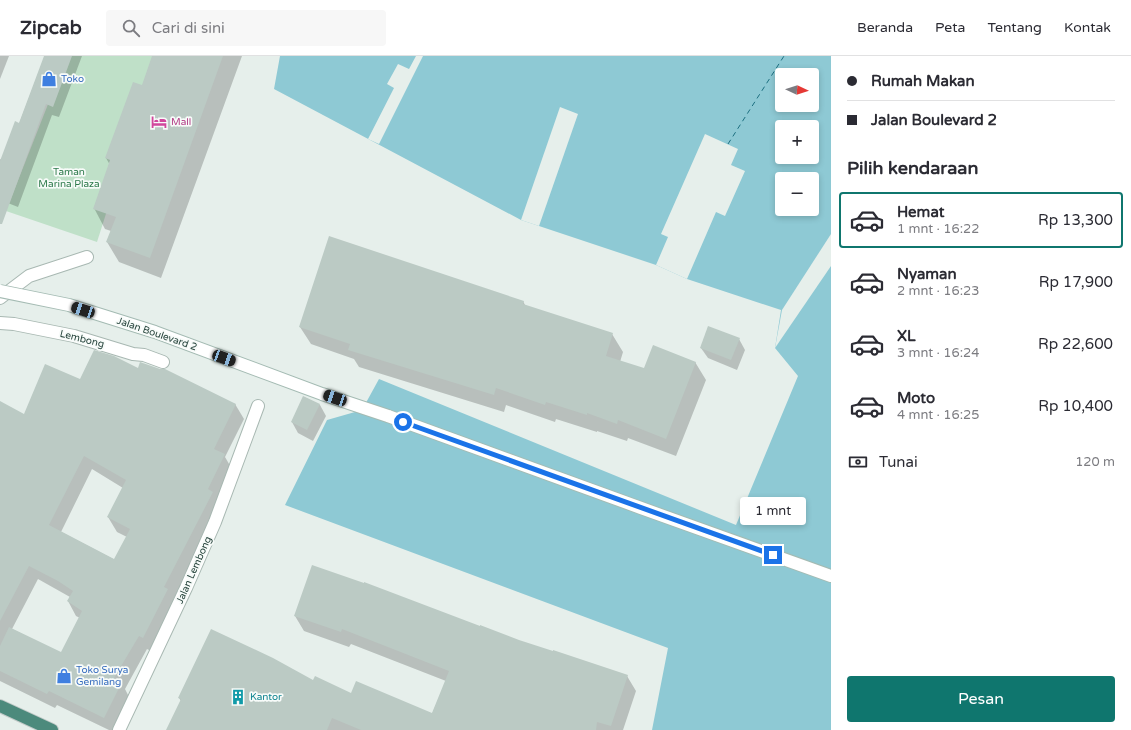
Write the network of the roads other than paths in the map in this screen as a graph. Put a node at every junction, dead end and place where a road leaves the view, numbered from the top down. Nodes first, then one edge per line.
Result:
1 (87, 258) dead end
2 (0, 291) edge
3 (0, 298) edge
4 (0, 323) edge
5 (163, 362) dead end
6 (258, 406) dead end
7 (831, 576) edge
8 (0, 706) edge
9 (52, 730) edge
10 (119, 730) edge

1 - 3 main road
2 - 7 main road, Jalan Boulevard 2, bridge
4 - 5 main road, Lembong
6 - 10 main road, Jalan Lembong
8 - 9 highway

